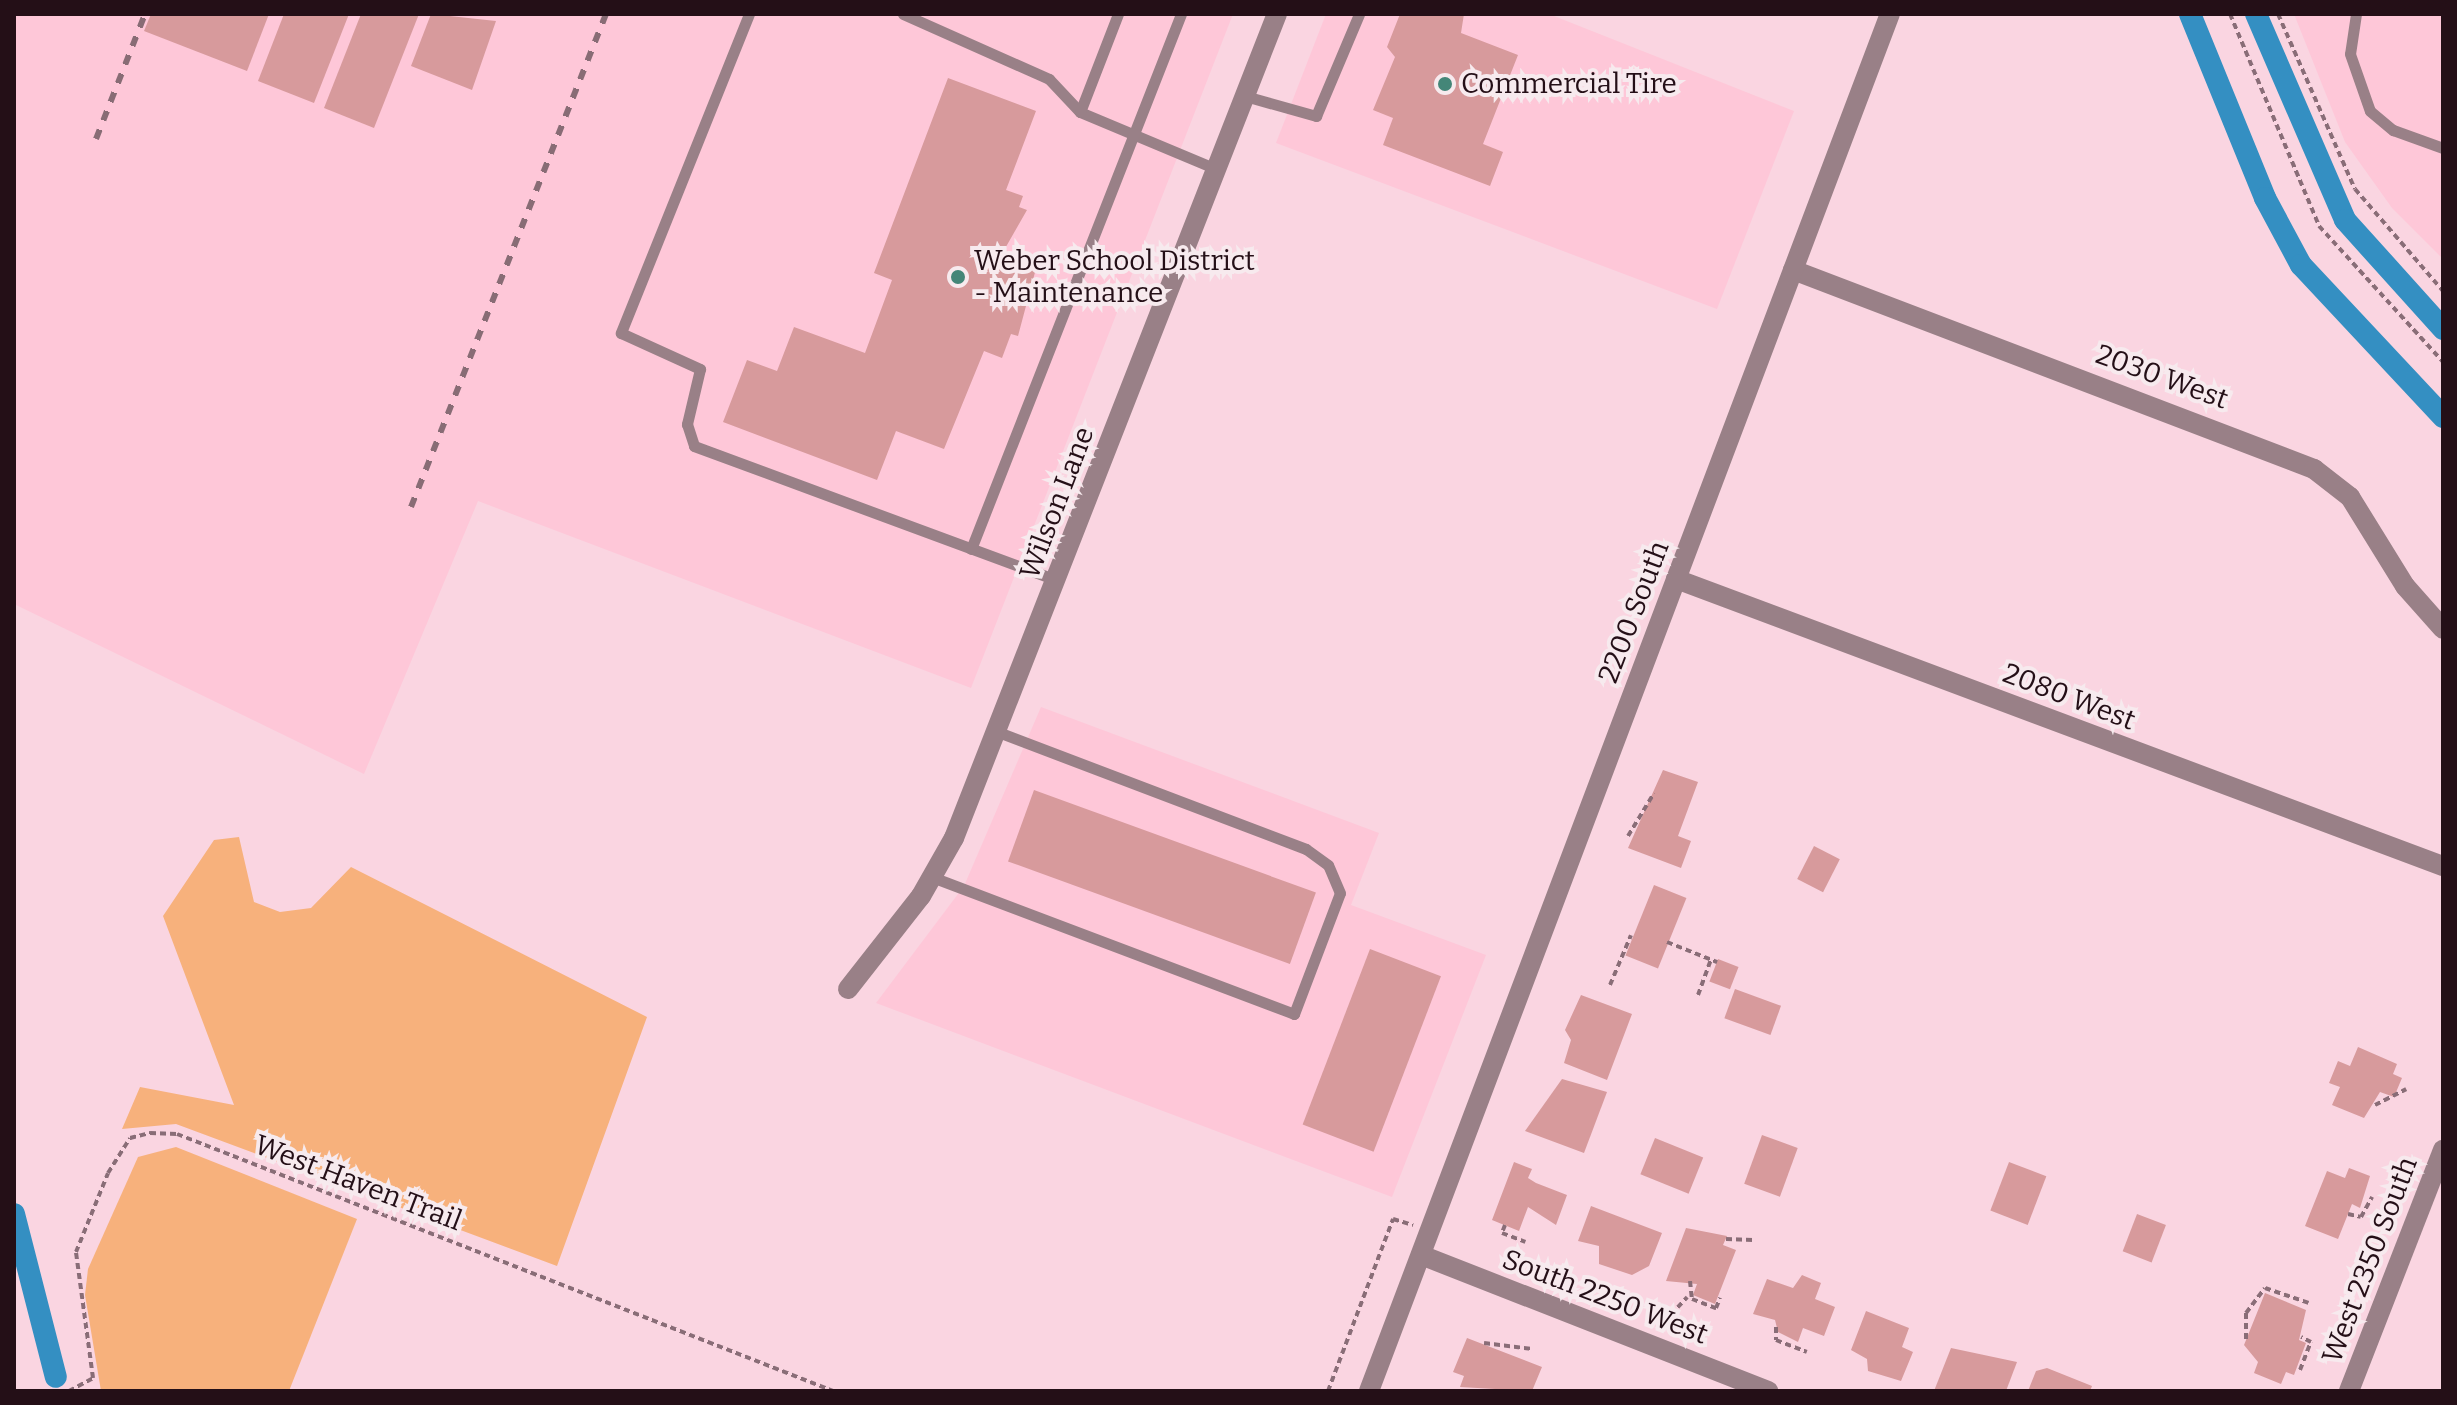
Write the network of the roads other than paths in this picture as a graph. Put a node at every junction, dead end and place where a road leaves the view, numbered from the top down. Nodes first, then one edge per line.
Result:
1 (749, 14) edge
2 (903, 14) edge
3 (1118, 14) edge
4 (1181, 14) edge
5 (1277, 14) edge
6 (1359, 14) edge
7 (1890, 14) edge
8 (2356, 14) edge
9 (1245, 96) junction
10 (1080, 112) junction
11 (1134, 135) junction
12 (2443, 148) edge
13 (1216, 169) junction
14 (1793, 270) junction
15 (971, 549) junction
16 (1676, 579) junction
17 (1057, 580) junction
18 (2443, 629) edge
19 (998, 732) junction
20 (2443, 866) edge
21 (932, 877) junction
22 (848, 989) dead end
23 (2443, 1150) edge
24 (1421, 1255) junction
25 (1369, 1391) edge
26 (1768, 1391) edge
27 (2349, 1391) edge

1 - 15 lane
2 - 10 lane
3 - 10 lane
4 - 11 lane
5 - 9 street, Wilson Lane
6 - 9 lane
7 - 14 street, 2200 South
8 - 12 lane
9 - 13 street, Wilson Lane
10 - 11 lane
11 - 13 lane
11 - 15 lane
13 - 17 street, Wilson Lane
14 - 16 street, 2200 South
14 - 18 street, 2030 West
15 - 17 lane
16 - 20 street, 2080 West
16 - 24 street, 2200 South
17 - 19 street, Wilson Lane
19 - 21 street, Wilson Lane
19 - 21 lane
21 - 22 street, Wilson Lane
23 - 27 street, West 2350 South
24 - 25 street, 2200 South
24 - 26 street, South 2250 West

